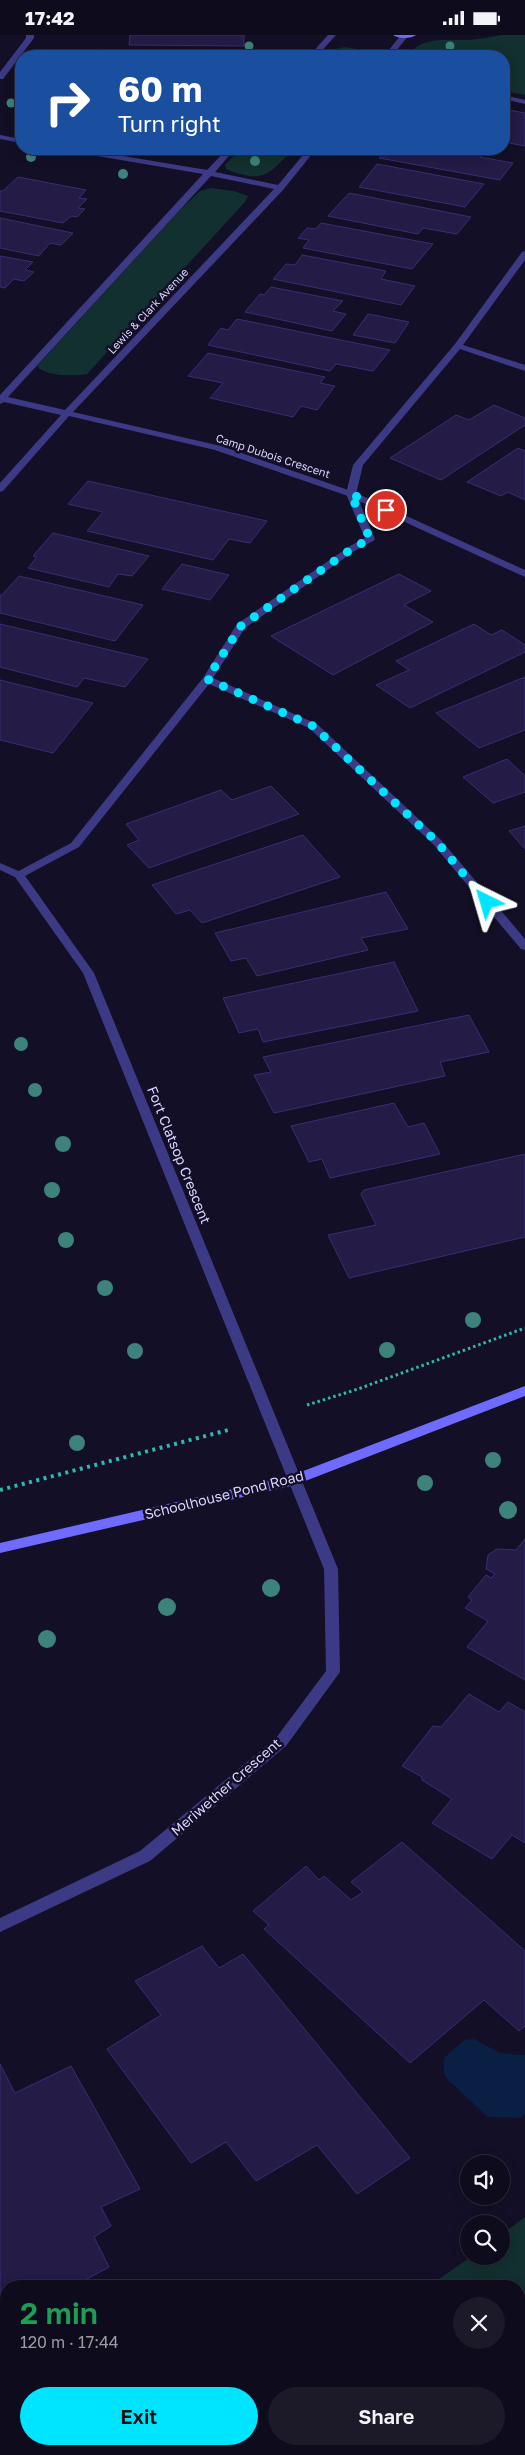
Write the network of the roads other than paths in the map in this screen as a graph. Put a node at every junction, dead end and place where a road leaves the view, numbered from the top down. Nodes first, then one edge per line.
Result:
1 (30, 35) edge
2 (332, 35) edge
3 (404, 35) edge
4 (21, 50) edge
5 (318, 50) edge
6 (393, 50) edge
7 (15, 58) edge
8 (0, 77) edge
9 (510, 98) edge
10 (525, 102) edge
11 (0, 137) edge
12 (15, 140) edge
13 (103, 155) edge
14 (226, 155) edge
15 (307, 155) edge
16 (209, 173) junction
17 (280, 188) junction
18 (525, 254) edge
19 (458, 346) junction
20 (525, 368) edge
21 (1, 399) edge
22 (68, 413) junction
23 (0, 489) edge
24 (351, 494) junction
25 (525, 574) edge
26 (207, 679) junction
27 (0, 866) edge
28 (19, 875) junction
29 (525, 946) edge
30 (525, 1391) edge
31 (295, 1480) junction
32 (0, 1548) edge
33 (0, 1925) edge

1 - 4 street
2 - 5 street
3 - 6 street
7 - 8 street
9 - 10 street
11 - 12 street
13 - 16 street
14 - 16 street
15 - 17 street, Lewis & Clark Avenue
16 - 17 street
16 - 21 street
17 - 22 street, Lewis & Clark Avenue
18 - 19 street
19 - 20 street
19 - 24 street
21 - 22 street, Camp Dubois Crescent
22 - 23 street, Lewis & Clark Avenue
22 - 24 street, Camp Dubois Crescent
24 - 25 street, Camp Dubois Crescent
24 - 26 street
26 - 28 street
26 - 29 street
27 - 28 street, Fort Clatsop Crescent
28 - 31 street, Fort Clatsop Crescent
30 - 31 street, Schoolhouse Pond Road
31 - 32 street, Schoolhouse Pond Road
31 - 33 street, Meriwether Crescent

